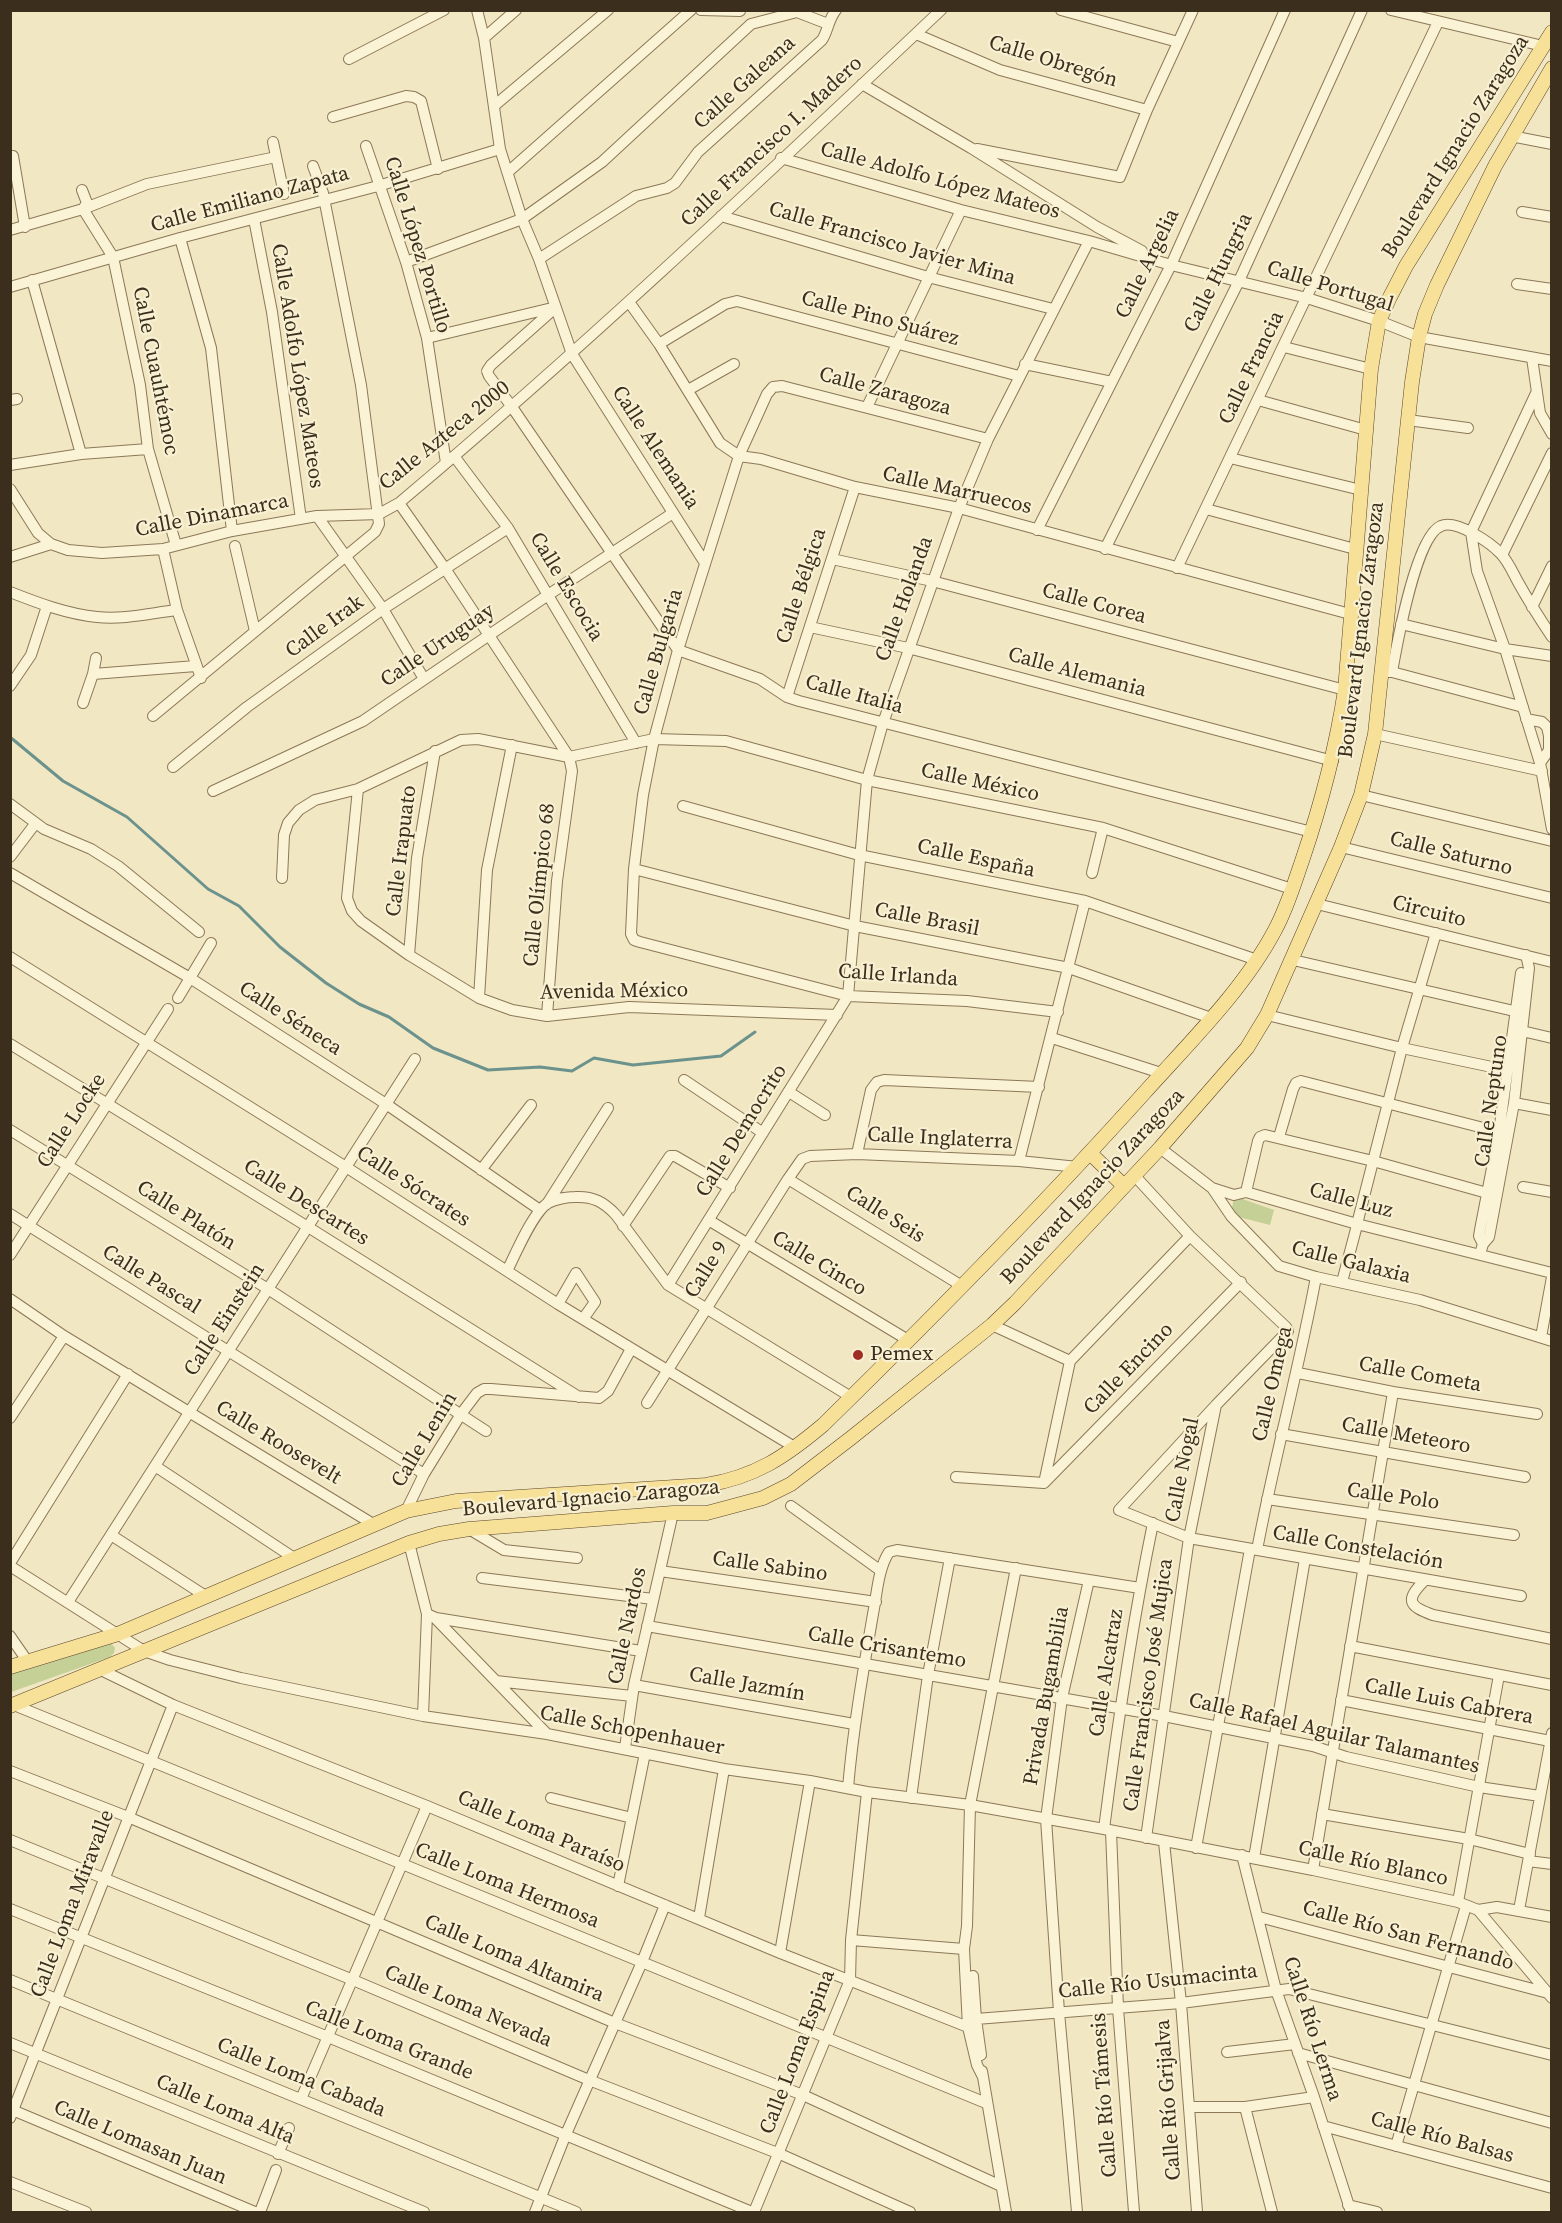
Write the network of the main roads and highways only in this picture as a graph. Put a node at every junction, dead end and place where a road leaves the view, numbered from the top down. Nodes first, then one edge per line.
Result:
1 (1551, 32) edge
2 (1550, 73) edge
3 (1090, 1153) junction
4 (1124, 1186) junction
5 (10, 1667) edge
6 (12, 1706) edge

1 - 3 main road, Boulevard Ignacio Zaragoza
2 - 4 main road, Boulevard Ignacio Zaragoza
3 - 4 main road
3 - 5 main road, Boulevard Ignacio Zaragoza
4 - 6 main road, Boulevard Ignacio Zaragoza

